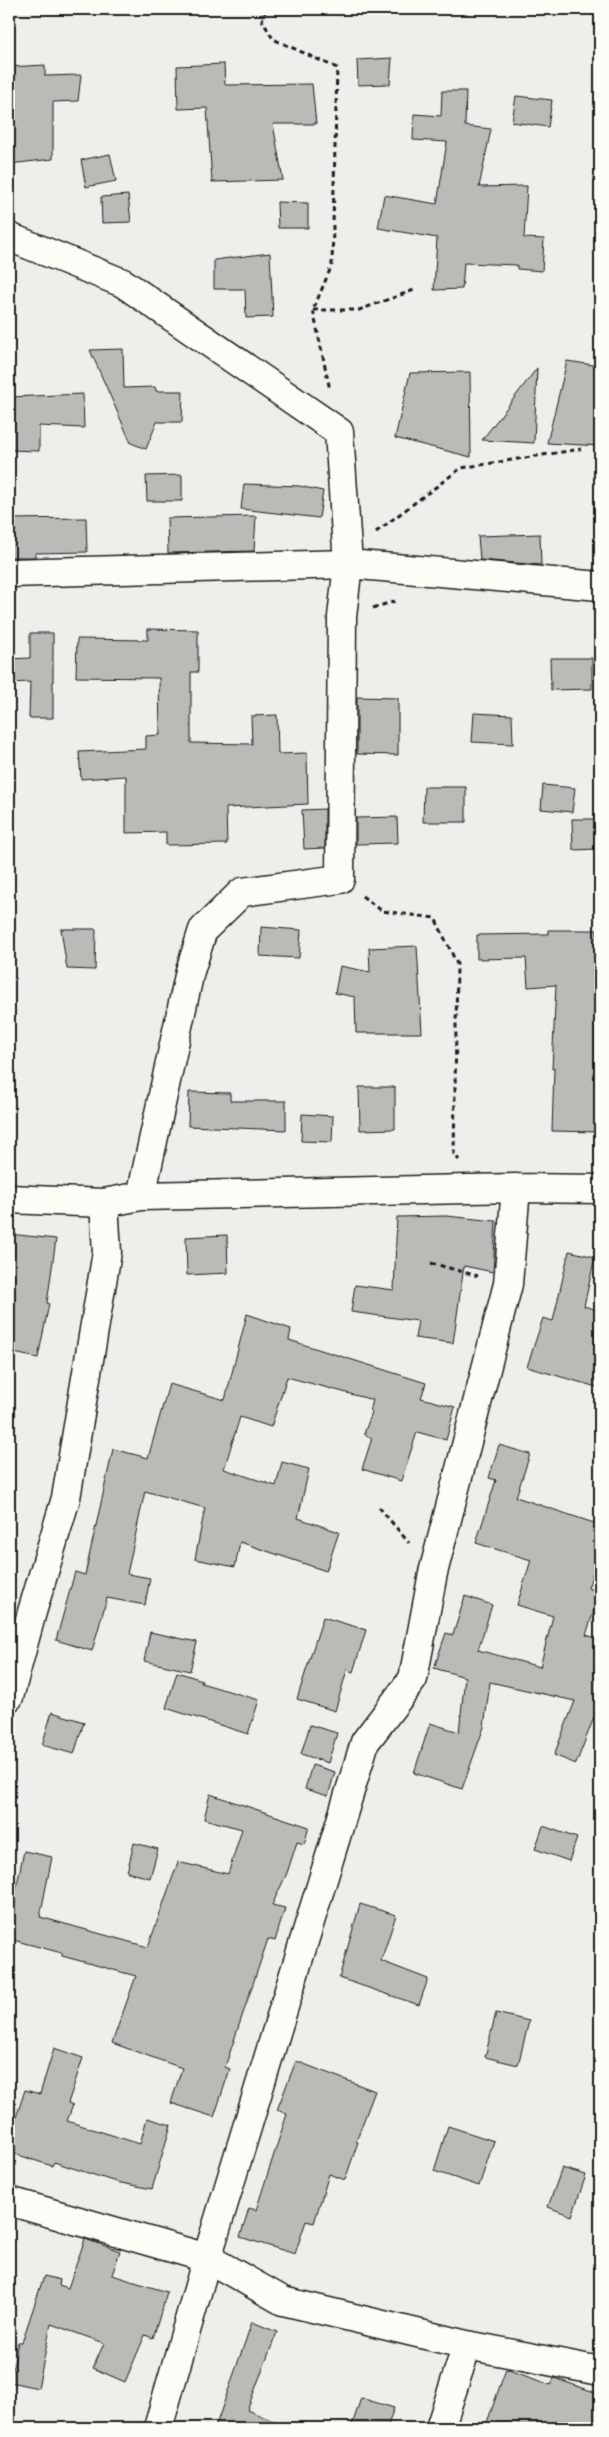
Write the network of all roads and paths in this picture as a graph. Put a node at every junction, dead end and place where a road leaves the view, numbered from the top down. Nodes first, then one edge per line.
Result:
1 (266, 9) edge
2 (9, 237) edge
3 (417, 289) dead end
4 (313, 310) junction
5 (339, 432) junction
6 (581, 449) dead end
7 (348, 564) junction
8 (9, 573) edge
9 (600, 586) edge
10 (340, 880) junction
11 (516, 1188) junction
12 (480, 1189) junction
13 (600, 1189) edge
14 (140, 1196) junction
15 (9, 1199) edge
16 (104, 1203) junction
17 (431, 1263) dead end
18 (508, 1284) junction
19 (379, 1507) dead end
20 (432, 1573) junction
21 (9, 1697) edge
22 (9, 2201) edge
23 (207, 2258) junction
24 (467, 2345) junction
25 (600, 2371) edge
26 (158, 2428) edge
27 (440, 2428) edge

1 - 4 path
2 - 5 street
3 - 4 path
4 - 5 path
5 - 7 street
6 - 7 path
7 - 8 street
7 - 9 street
7 - 10 street
10 - 12 path
10 - 14 street
11 - 12 street
11 - 13 street
11 - 18 street
12 - 14 street
14 - 16 street
15 - 16 street
16 - 21 street
17 - 18 path
18 - 20 street
19 - 20 path
20 - 23 street
22 - 23 street
23 - 24 street
23 - 26 street
24 - 25 street
24 - 27 street

